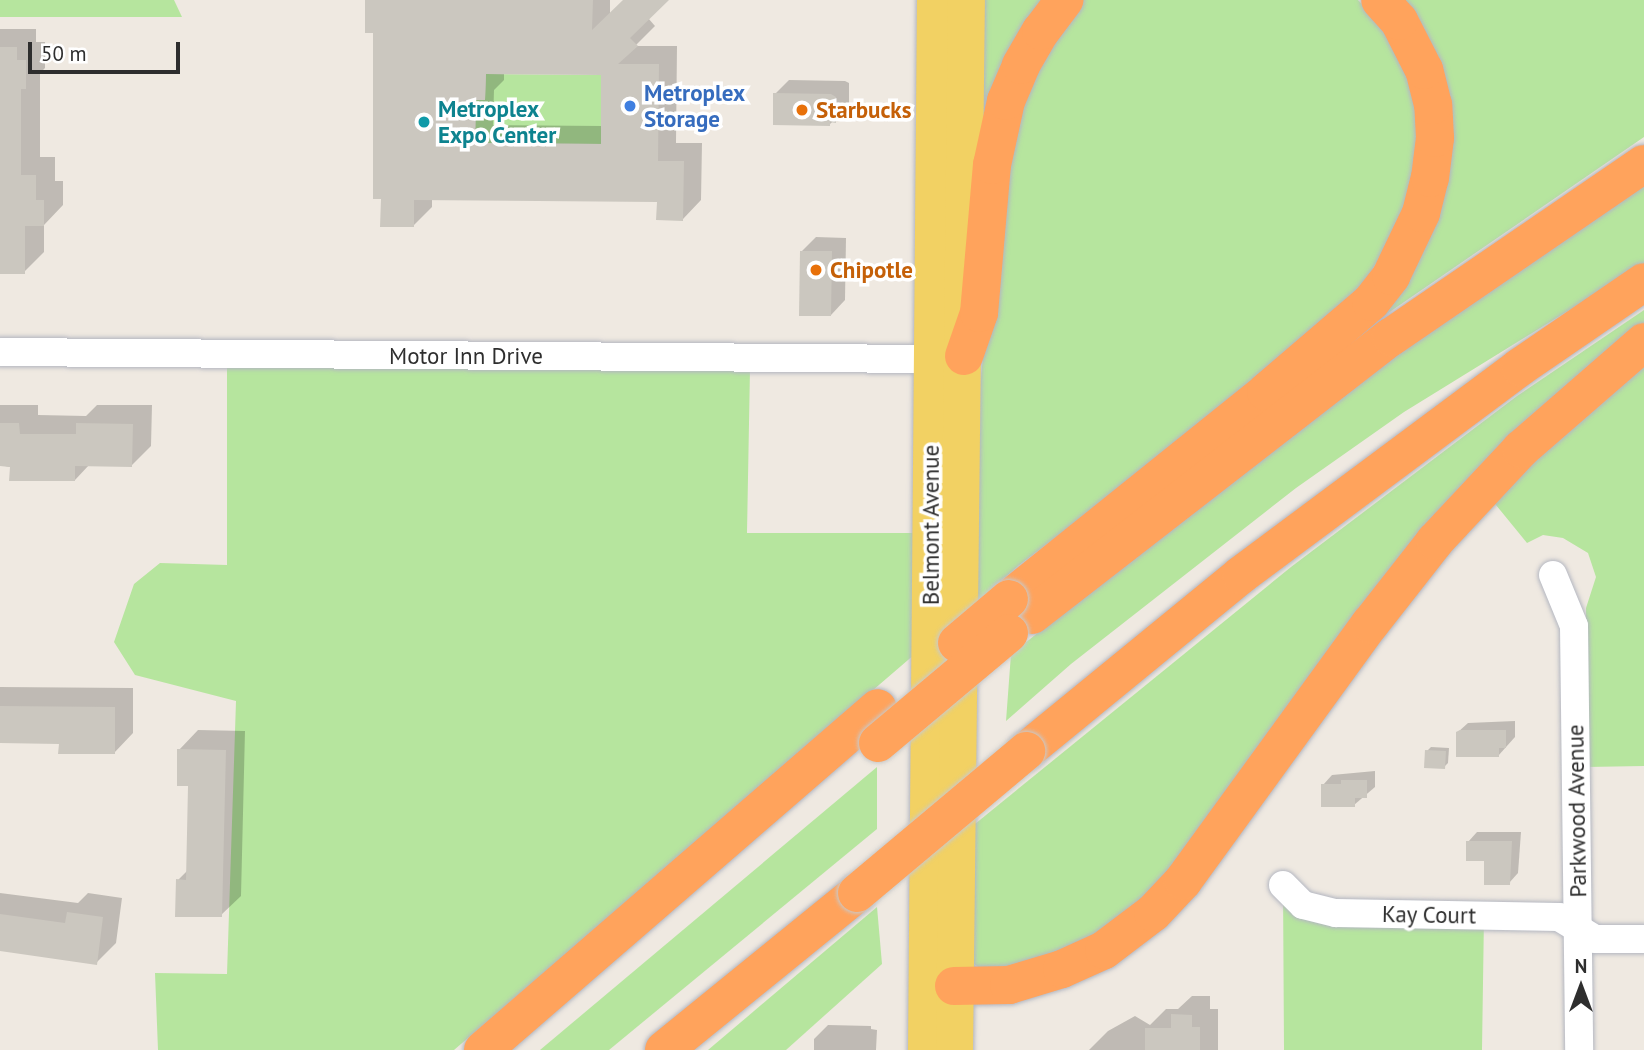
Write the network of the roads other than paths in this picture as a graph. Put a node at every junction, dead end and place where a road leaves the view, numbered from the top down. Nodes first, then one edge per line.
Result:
1 (935, 0) edge
2 (966, 0) edge
3 (1064, 0) edge
4 (1380, 0) edge
5 (1644, 164) edge
6 (1644, 282) edge
7 (1644, 342) edge
8 (0, 352) edge
9 (948, 357) junction
10 (1553, 575) dead end
11 (1009, 616) junction
12 (878, 726) junction
13 (1283, 885) dead end
14 (1580, 929) junction
15 (1644, 939) edge
16 (941, 987) junction
17 (483, 1050) edge
18 (514, 1050) edge
19 (664, 1050) edge
20 (926, 1050) edge
21 (954, 1050) edge
22 (1579, 1050) edge

1 - 9 main road, Belmont Avenue
2 - 9 main road, Belmont Avenue
3 - 9 highway
4 - 11 highway
5 - 11 highway
6 - 19 highway, bridge
7 - 16 highway
8 - 9 street, Motor Inn Drive
9 - 16 main road, Belmont Avenue
10 - 14 street, Parkwood Avenue
11 - 12 highway, bridge
12 - 17 highway
12 - 18 highway
13 - 14 street, Kay Court
14 - 15 street, Kay Court
14 - 22 street, Parkwood Avenue
16 - 20 main road, Belmont Avenue
16 - 21 main road, Belmont Avenue

